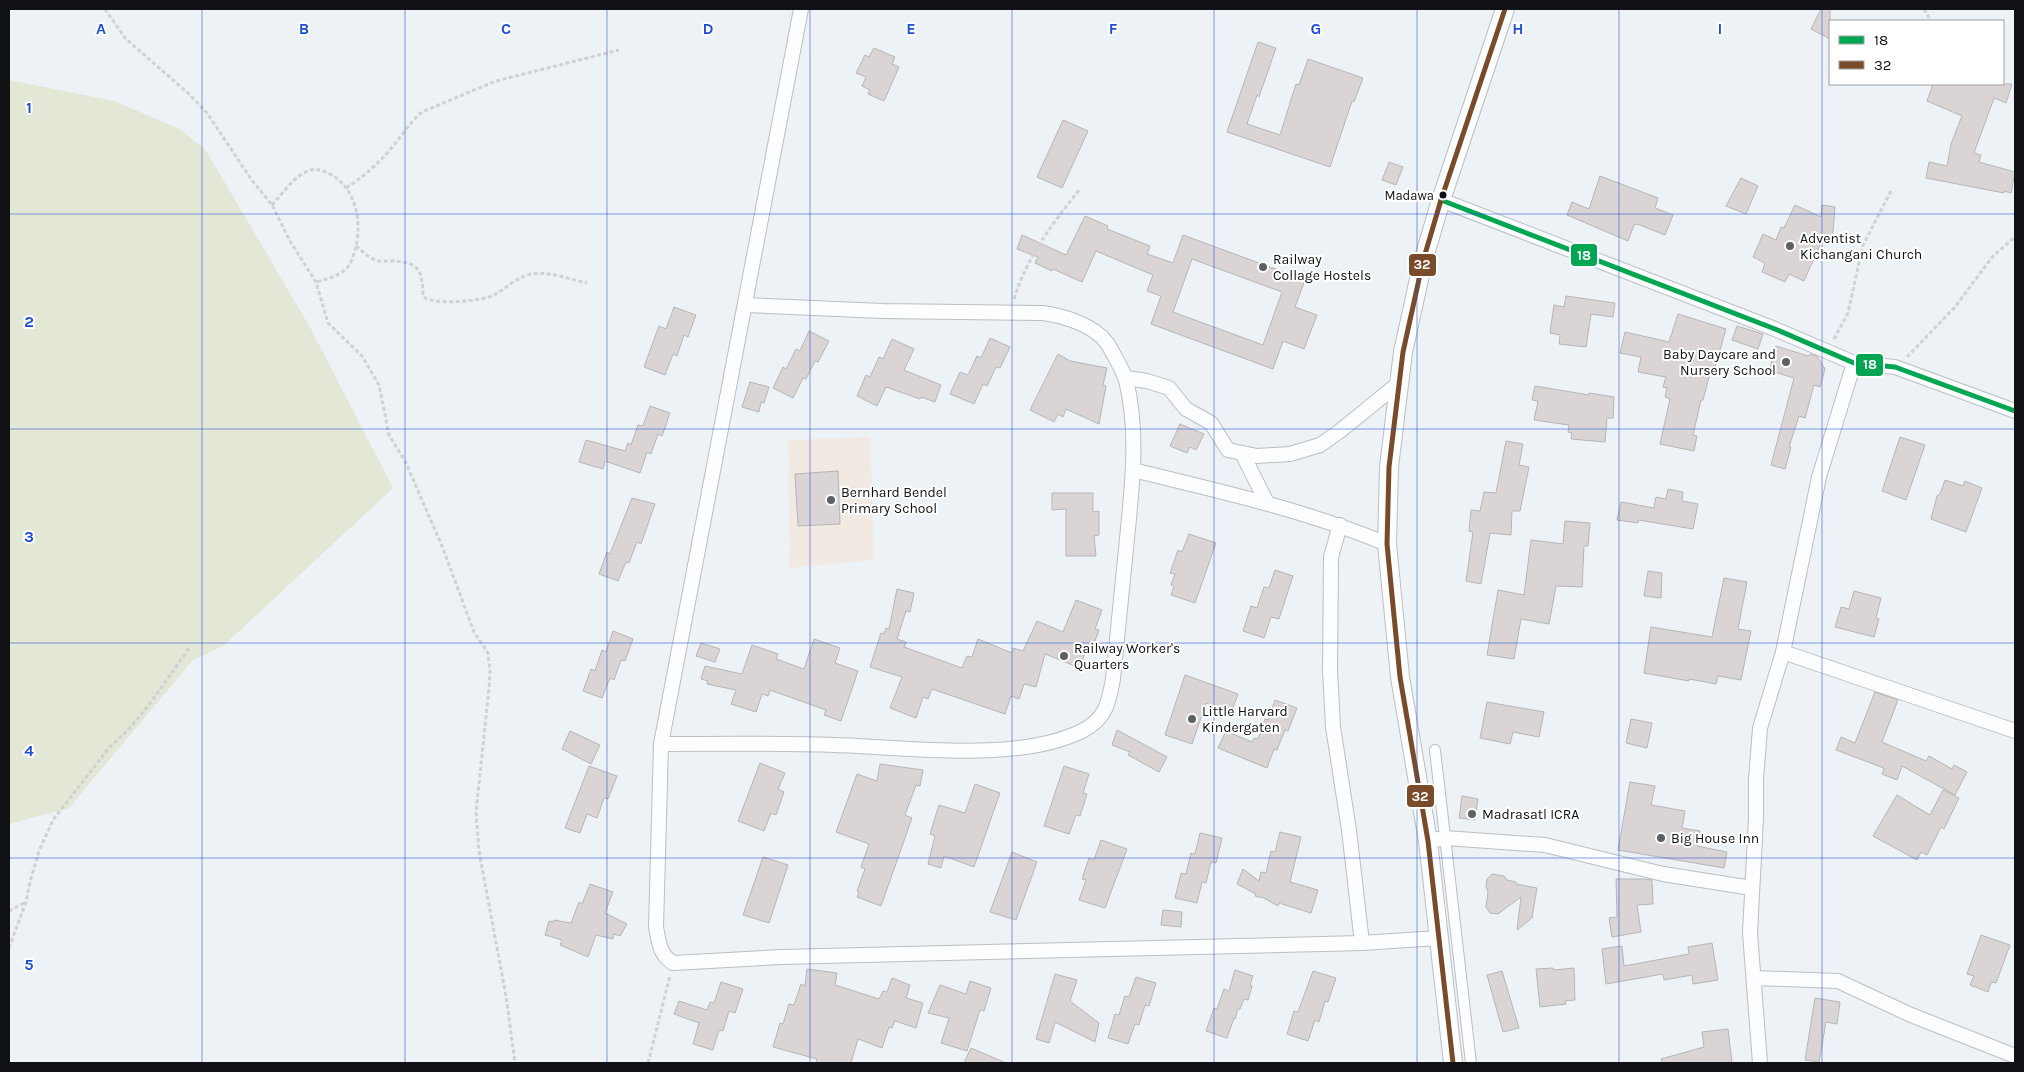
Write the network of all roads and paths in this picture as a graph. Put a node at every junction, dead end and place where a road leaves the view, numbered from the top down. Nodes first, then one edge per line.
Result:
1 (106, 9) edge
2 (801, 9) edge
3 (1505, 9) edge
4 (1924, 9) edge
5 (1930, 20) edge
6 (620, 50) dead end
7 (346, 188) junction
8 (1080, 189) dead end
9 (1892, 189) dead end
10 (1441, 200) junction
11 (272, 205) junction
12 (2015, 237) edge
13 (356, 246) junction
14 (316, 282) junction
15 (587, 283) dead end
16 (746, 305) junction
17 (1010, 314) junction
18 (1828, 351) junction
19 (1854, 363) junction
20 (1895, 367) junction
21 (1126, 378) junction
22 (1399, 383) junction
23 (2015, 411) edge
24 (1242, 453) junction
25 (1133, 470) junction
26 (1267, 503) junction
27 (1340, 525) junction
28 (1387, 544) junction
29 (190, 647) dead end
30 (1783, 652) junction
31 (2015, 731) edge
32 (661, 744) junction
33 (1435, 750) dead end
34 (1437, 840) junction
35 (1752, 888) junction
36 (26, 902) junction
37 (9, 911) edge
38 (1438, 938) junction
39 (1362, 943) junction
40 (9, 948) edge
41 (673, 963) junction
42 (1755, 978) junction
43 (2015, 1056) edge
44 (515, 1063) edge
45 (648, 1063) edge
46 (1453, 1063) edge
47 (1471, 1063) edge
48 (1760, 1063) edge

1 - 11 path
2 - 16 street
3 - 10 street
4 - 5 path
6 - 7 path
7 - 11 path
7 - 13 path
8 - 17 path
9 - 18 path
10 - 18 street
10 - 22 street
11 - 14 path
12 - 20 path
13 - 14 path
13 - 15 path
14 - 44 path
16 - 17 street
16 - 32 street
17 - 21 street
18 - 19 street
19 - 20 street
19 - 30 street
20 - 23 street
21 - 24 street
21 - 25 street
22 - 24 street
22 - 28 street
24 - 26 street
25 - 26 street
25 - 32 street
26 - 27 street
27 - 28 street
27 - 39 street
28 - 34 street
29 - 36 path
30 - 31 street
30 - 35 street
32 - 41 street
33 - 34 street
34 - 35 street
34 - 38 street
34 - 47 street
35 - 42 street
36 - 37 path
36 - 40 path
38 - 39 street
38 - 46 street
39 - 41 street
41 - 45 path
42 - 43 street
42 - 48 street

